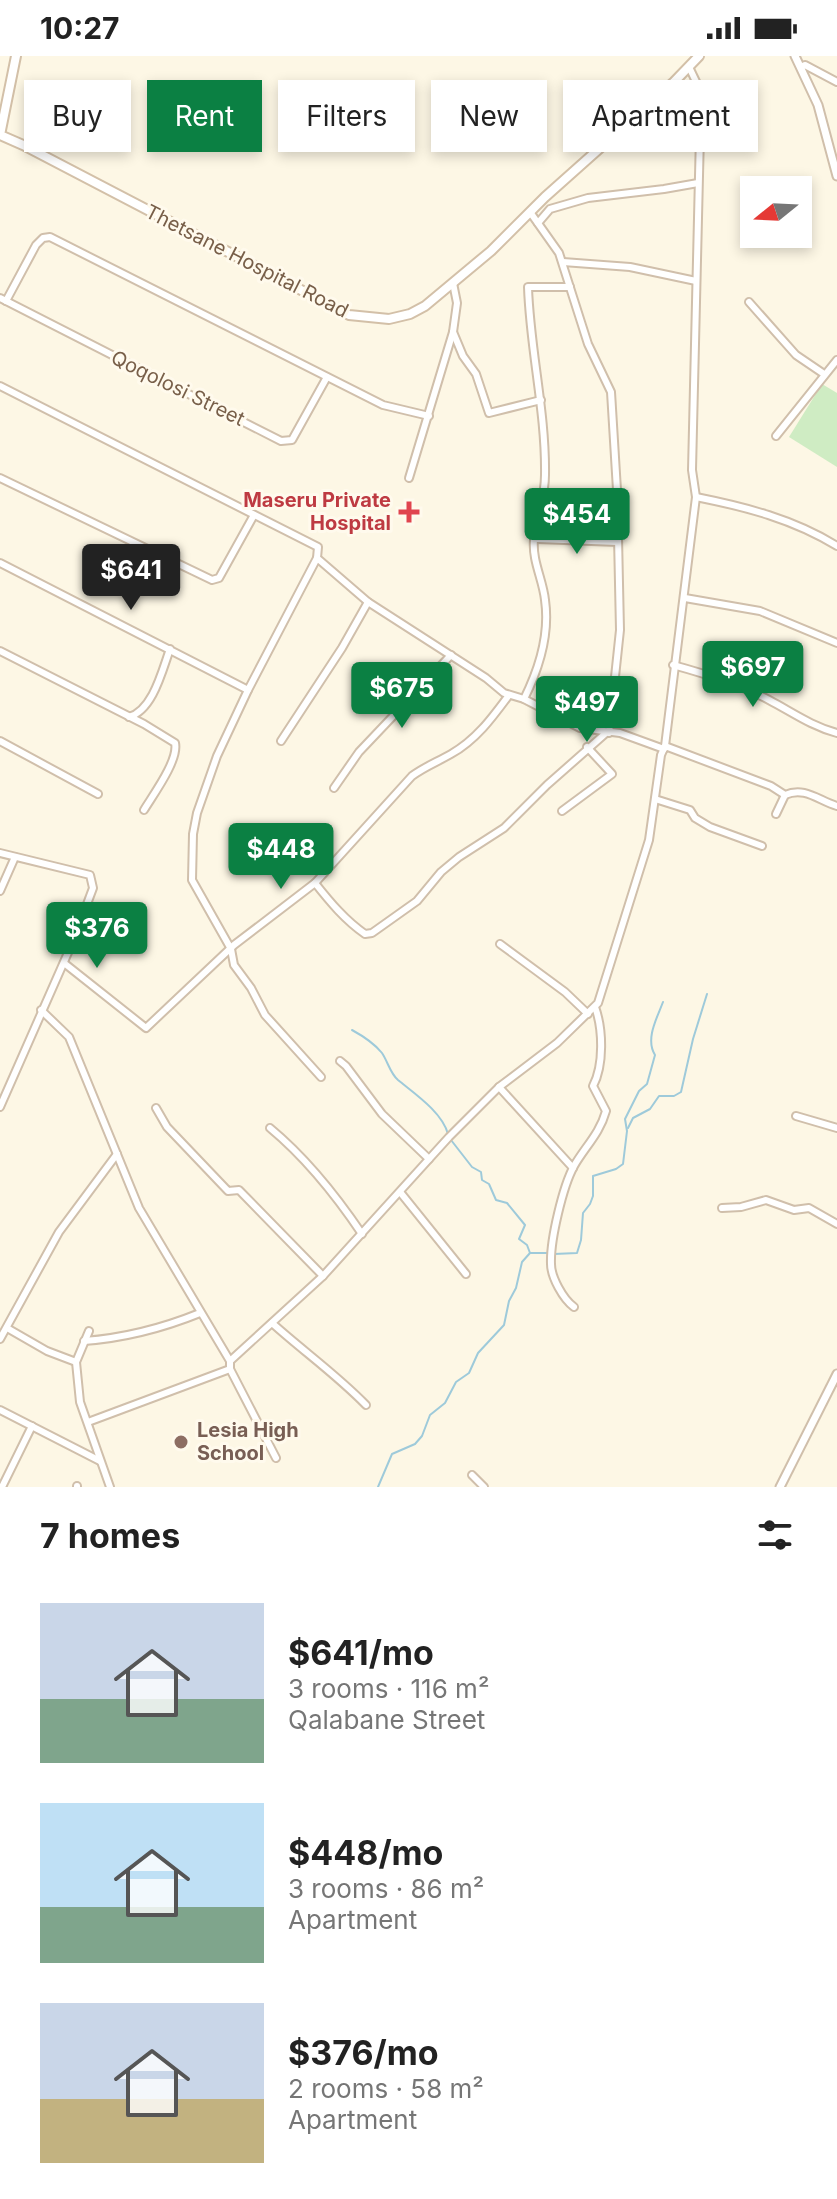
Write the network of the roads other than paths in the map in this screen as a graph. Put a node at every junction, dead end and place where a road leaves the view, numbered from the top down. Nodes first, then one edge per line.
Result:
1 (16, 56) edge
2 (699, 56) edge
3 (795, 56) edge
4 (689, 67) junction
5 (801, 67) junction
6 (837, 82) edge
7 (0, 136) edge
8 (836, 173) edge
9 (698, 183) junction
10 (530, 212) junction
11 (538, 223) junction
12 (563, 262) junction
13 (696, 281) junction
14 (453, 283) junction
15 (570, 287) junction
16 (3, 300) edge
17 (749, 302) dead end
18 (453, 332) junction
19 (837, 360) edge
20 (824, 374) junction
21 (327, 377) junction
22 (0, 386) edge
23 (541, 400) junction
24 (429, 416) junction
25 (776, 436) dead end
26 (0, 478) edge
27 (409, 478) dead end
28 (696, 497) junction
29 (254, 515) junction
30 (537, 539) junction
31 (618, 542) junction
32 (837, 546) edge
33 (317, 558) junction
34 (0, 563) edge
35 (685, 598) junction
36 (368, 602) junction
37 (837, 643) edge
38 (170, 649) junction
39 (0, 651) edge
40 (451, 655) junction
41 (673, 665) junction
42 (248, 690) junction
43 (509, 695) junction
44 (524, 699) junction
45 (129, 717) junction
46 (607, 733) junction
47 (837, 733) edge
48 (0, 741) edge
49 (281, 741) dead end
50 (587, 747) junction
51 (664, 748) junction
52 (334, 788) dead end
53 (98, 794) dead end
54 (785, 795) junction
55 (655, 799) junction
56 (837, 806) edge
57 (144, 810) dead end
58 (562, 811) dead end
59 (776, 814) dead end
60 (762, 846) dead end
61 (0, 853) edge
62 (15, 857) junction
63 (315, 883) junction
64 (0, 891) edge
65 (500, 944) dead end
66 (231, 949) junction
67 (64, 963) junction
68 (595, 1007) junction
69 (41, 1010) junction
70 (588, 1014) junction
71 (340, 1061) dead end
72 (321, 1077) dead end
73 (499, 1087) junction
74 (0, 1107) edge
75 (156, 1108) dead end
76 (796, 1116) dead end
77 (270, 1128) dead end
78 (837, 1128) edge
79 (117, 1154) junction
80 (429, 1159) junction
81 (573, 1168) junction
82 (400, 1192) junction
83 (722, 1208) dead end
84 (837, 1224) edge
85 (362, 1234) junction
86 (466, 1274) dead end
87 (323, 1276) junction
88 (574, 1307) dead end
89 (200, 1313) junction
90 (272, 1323) junction
91 (7, 1328) junction
92 (89, 1331) dead end
93 (0, 1339) edge
94 (84, 1341) junction
95 (230, 1361) junction
96 (76, 1362) junction
97 (230, 1369) junction
98 (837, 1374) edge
99 (366, 1405) dead end
100 (0, 1410) edge
101 (88, 1422) junction
102 (32, 1426) junction
103 (276, 1458) dead end
104 (101, 1462) junction
105 (472, 1475) dead end
106 (2, 1487) edge
107 (110, 1487) edge
108 (484, 1487) edge
109 (780, 1487) edge

1 - 7 main road
2 - 4 main road, Thetsane Hospital Road
3 - 5 street
4 - 9 street
4 - 10 main road, Thetsane Hospital Road
5 - 6 street
5 - 8 street
7 - 14 main road, Thetsane Hospital Road
9 - 11 street
9 - 13 street
10 - 11 street
10 - 14 main road, Thetsane Hospital Road
11 - 12 street
12 - 13 street
12 - 15 street
13 - 28 street
14 - 18 street
15 - 23 street
15 - 31 street
16 - 21 street
16 - 21 street, Qoqolosi Street
17 - 20 street
18 - 23 street
18 - 24 street
19 - 20 street
20 - 25 street
21 - 24 street
22 - 29 street
23 - 30 street
24 - 27 street
26 - 29 street
28 - 32 street
28 - 35 street
29 - 33 street
30 - 31 street
30 - 44 street
31 - 46 street
33 - 36 street
33 - 42 street
34 - 38 street
35 - 37 street
35 - 41 street
36 - 40 street
36 - 49 street
38 - 42 street
38 - 45 street
39 - 45 street
40 - 43 street
40 - 52 street
41 - 47 street
41 - 51 street
42 - 66 street
43 - 44 street
43 - 63 street
44 - 46 street
45 - 57 street
46 - 50 street
46 - 51 street
48 - 53 street
50 - 58 street
50 - 63 street
51 - 54 street
51 - 55 street
54 - 56 street
54 - 59 street
55 - 60 street
55 - 68 street
61 - 62 street
62 - 64 street
62 - 67 street
63 - 66 street
65 - 70 street
66 - 67 street
66 - 72 street
67 - 69 street
68 - 70 street
68 - 81 street
69 - 74 street
69 - 79 street
70 - 73 street
71 - 80 street
73 - 80 street
73 - 81 street
75 - 87 street
76 - 78 street
77 - 85 street
79 - 89 street
79 - 91 street
80 - 82 street
81 - 88 street
82 - 85 street
82 - 86 street
83 - 84 street
85 - 87 street
87 - 90 street
89 - 94 street
89 - 95 street
90 - 95 street
90 - 99 street
91 - 93 street
91 - 96 street
92 - 94 street
94 - 96 street
95 - 97 street
96 - 101 street
97 - 101 street
97 - 103 street
98 - 109 street
100 - 102 street
101 - 104 street
102 - 104 street
102 - 106 street
104 - 107 street
105 - 108 street

